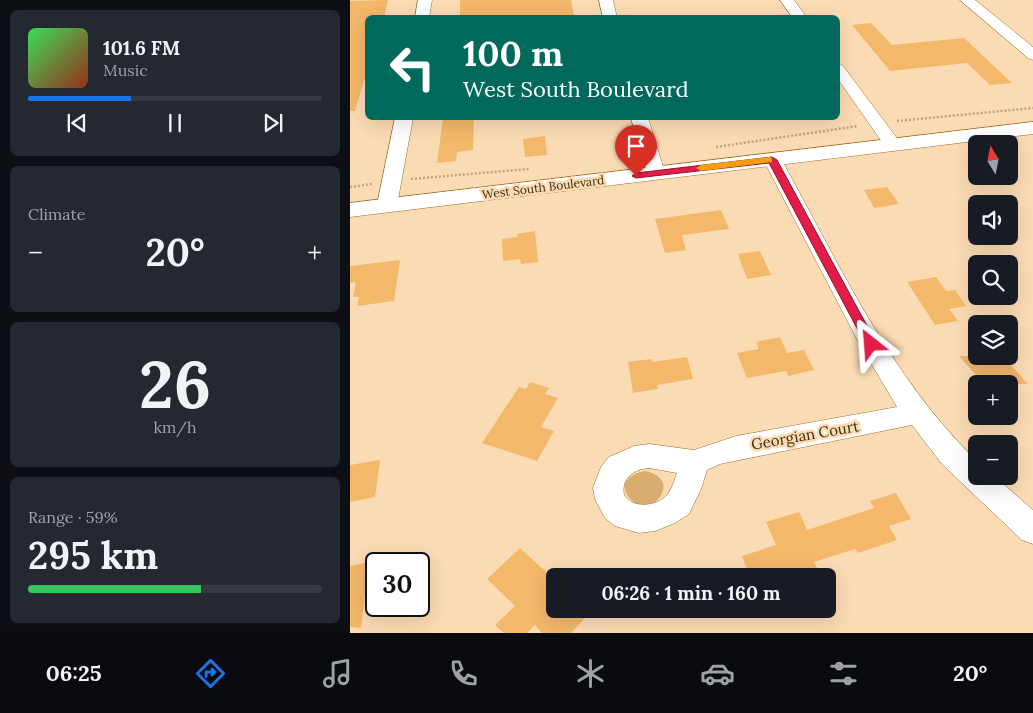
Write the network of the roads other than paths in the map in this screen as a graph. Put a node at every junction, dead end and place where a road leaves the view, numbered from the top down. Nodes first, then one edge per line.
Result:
1 (425, 0) edge
2 (606, 0) edge
3 (787, 0) edge
4 (968, 0) edge
5 (422, 15) edge
6 (609, 15) edge
7 (798, 15) edge
8 (1033, 55) edge
9 (840, 72) edge
10 (404, 120) edge
11 (640, 120) edge
12 (1033, 128) edge
13 (893, 145) junction
14 (772, 160) junction
15 (656, 173) junction
16 (386, 205) junction
17 (350, 210) edge
18 (916, 413) junction
19 (695, 462) dead end
20 (1033, 530) edge

1 - 5 street
2 - 6 street
3 - 7 street
4 - 8 street
9 - 13 street
10 - 16 street
11 - 15 street
12 - 13 street, West South Boulevard
13 - 14 street, West South Boulevard
14 - 15 street, West South Boulevard
14 - 18 street
15 - 16 street, West South Boulevard
16 - 17 street, West South Boulevard
18 - 19 street, Georgian Court
18 - 20 street

